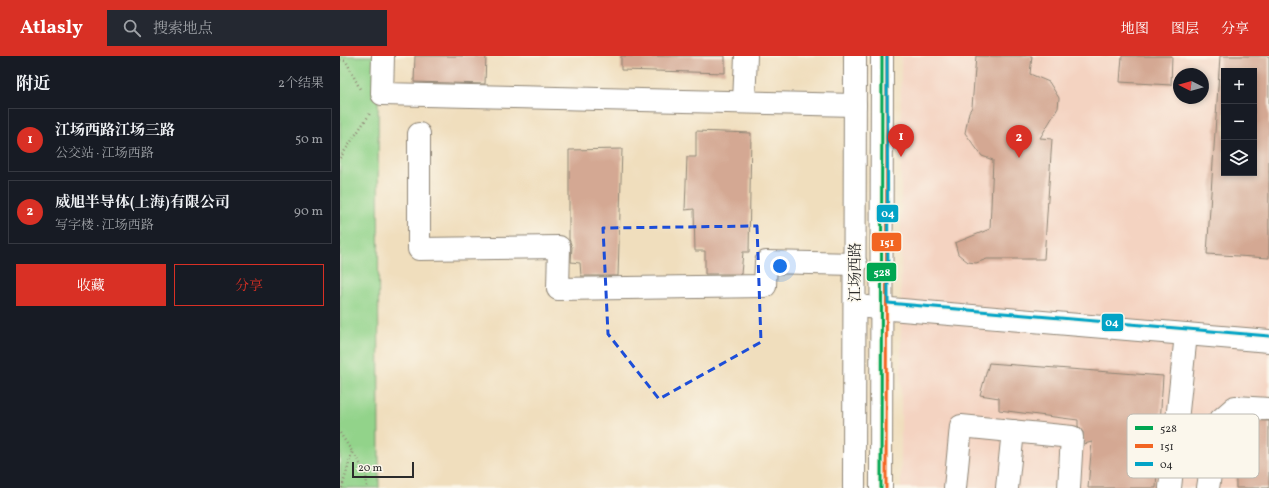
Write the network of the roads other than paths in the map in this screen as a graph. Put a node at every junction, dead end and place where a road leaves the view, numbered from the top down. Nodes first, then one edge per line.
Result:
1 (383, 56) edge
2 (746, 56) edge
3 (855, 56) edge
4 (882, 56) edge
5 (744, 102) junction
6 (855, 105) junction
7 (419, 134) dead end
8 (856, 264) junction
9 (855, 306) junction
10 (883, 308) junction
11 (1186, 334) junction
12 (1269, 341) edge
13 (1269, 409) edge
14 (1178, 414) edge
15 (1227, 414) edge
16 (1013, 431) junction
17 (1171, 478) edge
18 (1210, 478) edge
19 (854, 488) edge
20 (881, 488) edge
21 (955, 488) edge
22 (1007, 488) edge
23 (1069, 488) edge
24 (1170, 488) edge
25 (1208, 488) edge

1 - 5 main road
2 - 5 main road
3 - 6 main road, 江场西路
4 - 10 main road, 江场西路
5 - 6 main road
6 - 8 main road, 江场西路
7 - 8 main road
8 - 9 main road, 江场西路
9 - 10 main road
9 - 19 main road, 江场西路
10 - 11 main road
10 - 20 main road, 江场西路
11 - 12 main road
11 - 14 main road
13 - 15 main road
16 - 21 main road
16 - 22 main road
16 - 23 main road
17 - 24 main road
18 - 25 main road

